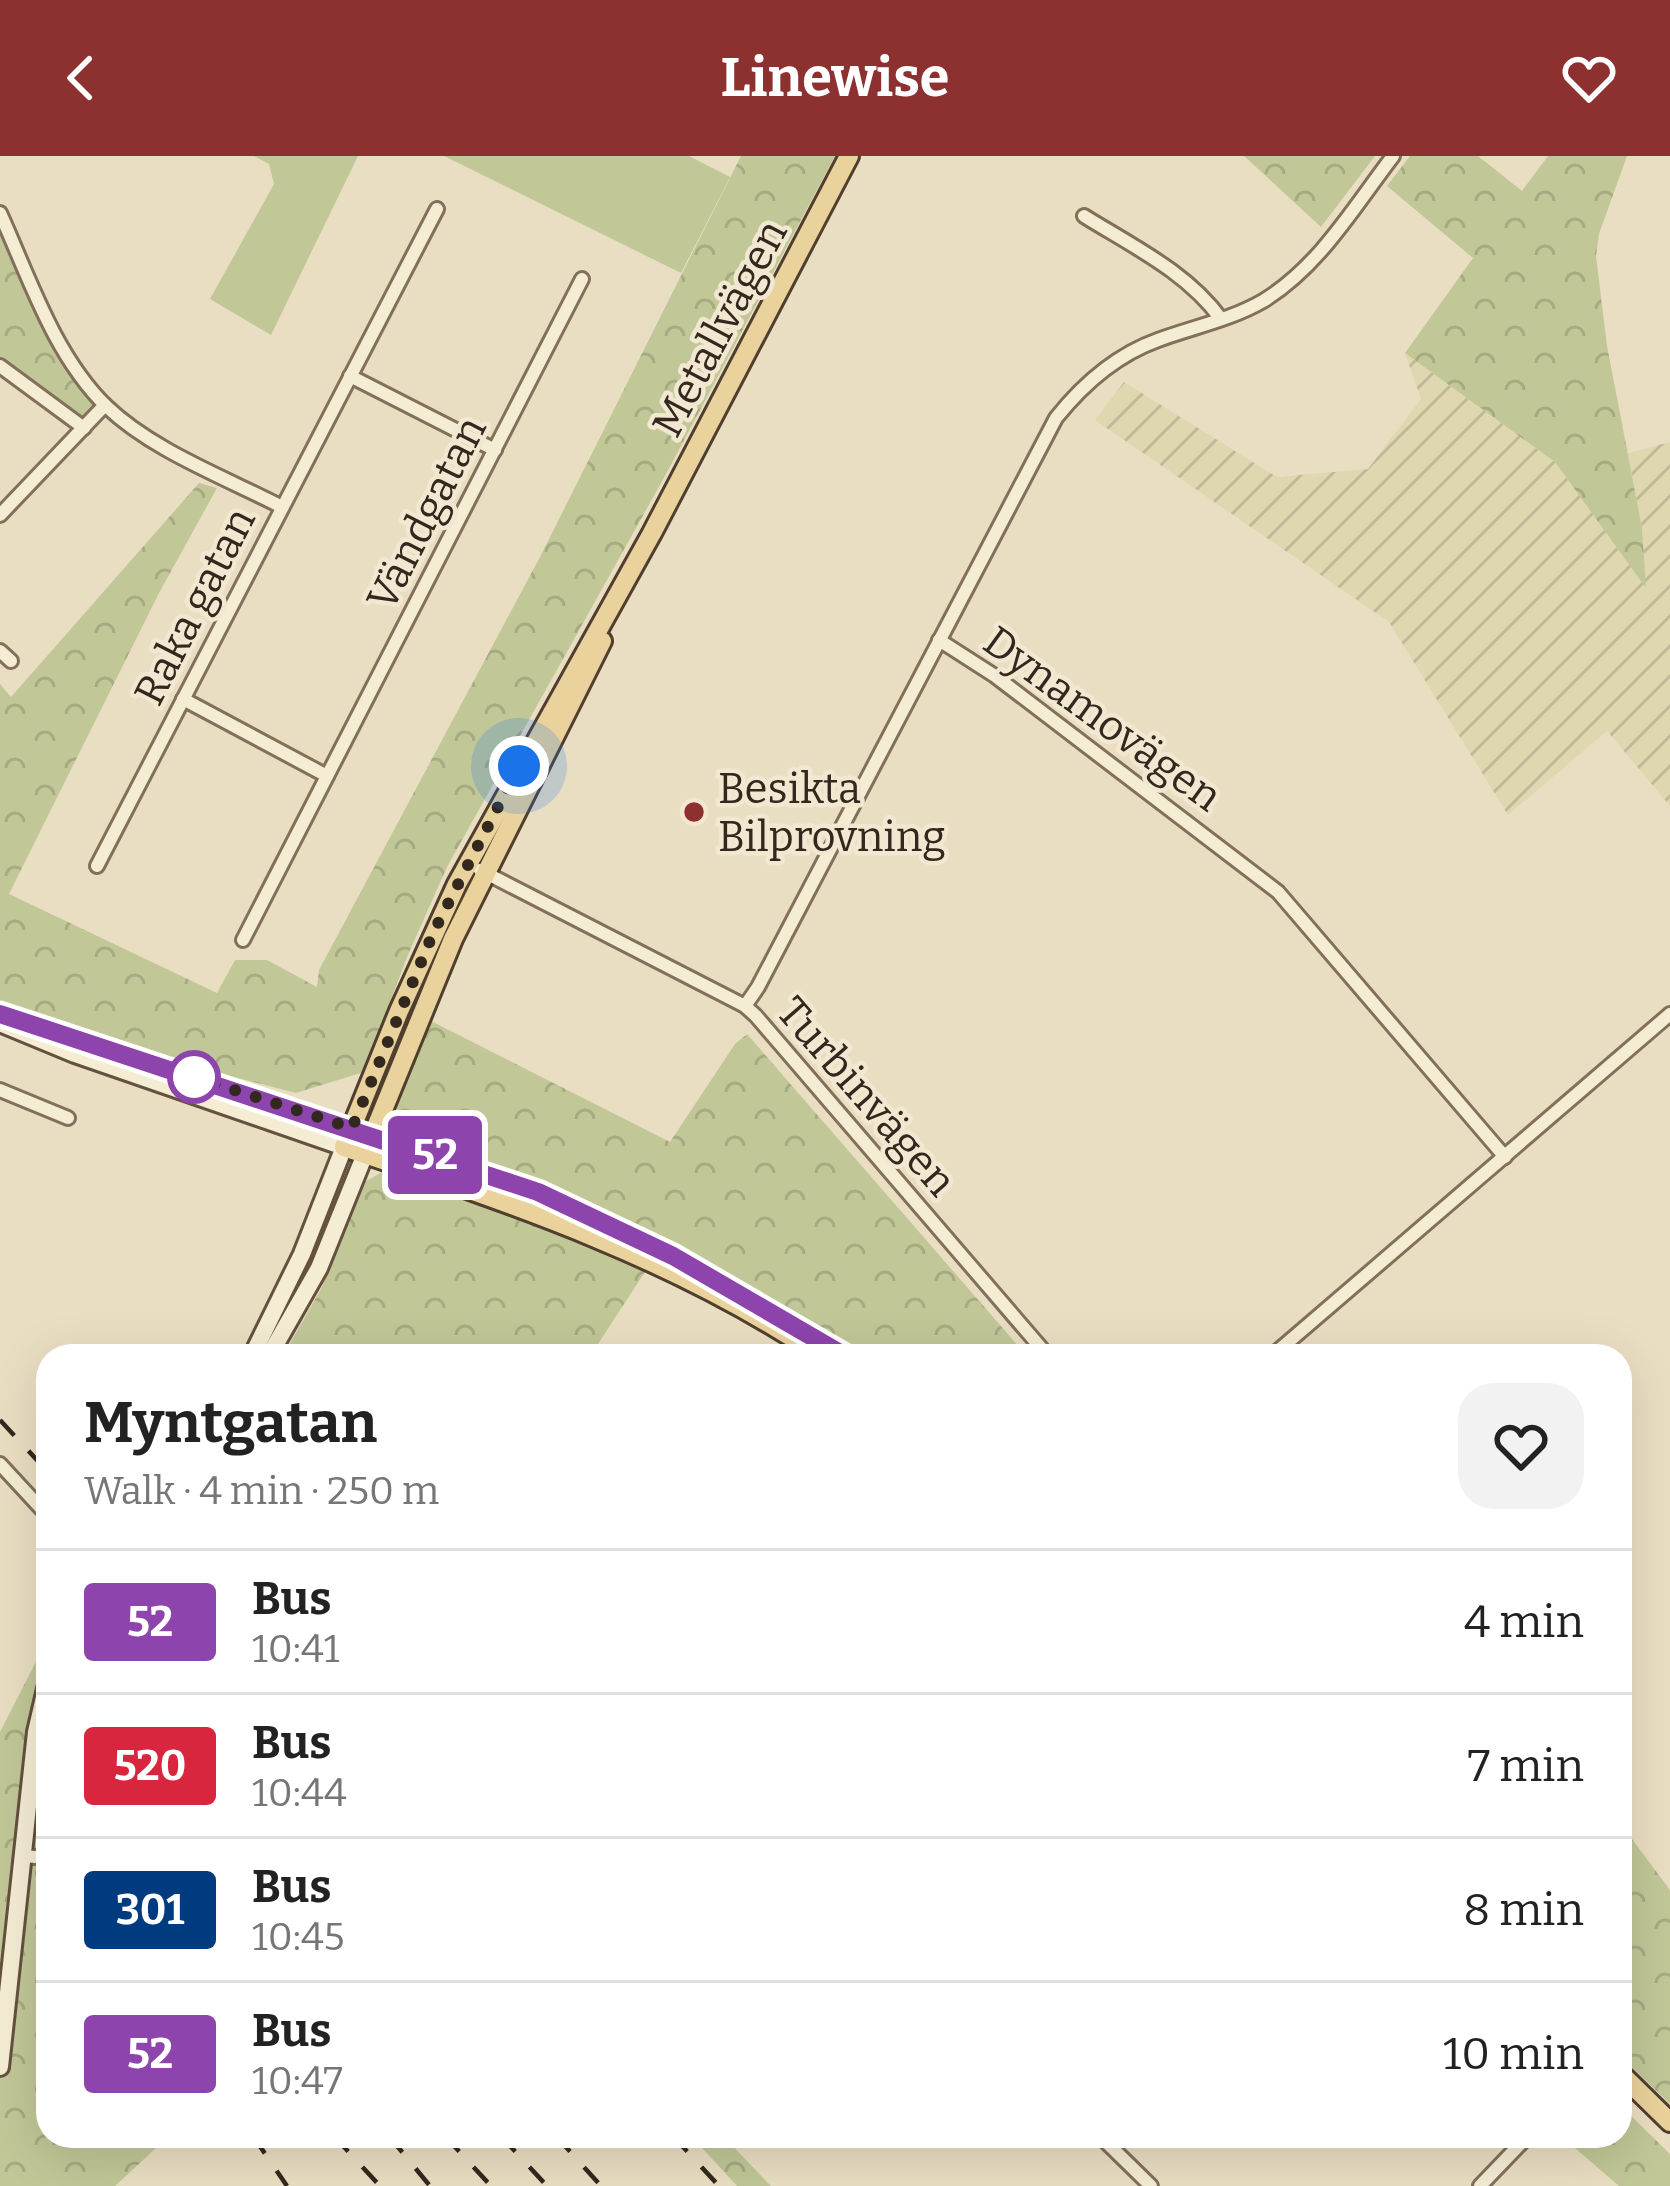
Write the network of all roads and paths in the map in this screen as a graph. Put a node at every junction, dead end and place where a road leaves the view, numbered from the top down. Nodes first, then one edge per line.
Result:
1 (849, 156) edge
2 (1393, 156) edge
3 (436, 209) dead end
4 (0, 212) edge
5 (1084, 216) dead end
6 (582, 279) dead end
7 (1221, 319) junction
8 (0, 366) edge
9 (350, 376) junction
10 (105, 405) junction
11 (84, 428) junction
12 (495, 451) junction
13 (282, 507) junction
14 (0, 515) edge
15 (939, 640) junction
16 (183, 699) junction
17 (328, 776) junction
18 (97, 866) dead end
19 (476, 868) junction
20 (243, 940) dead end
21 (745, 1006) junction
22 (1670, 1014) edge
23 (0, 1019) edge
24 (0, 1090) edge
25 (68, 1118) dead end
26 (372, 1134) junction
27 (348, 1137) junction
28 (365, 1154) junction
29 (1505, 1157) junction
30 (258, 1344) edge
31 (275, 1344) edge
32 (801, 1344) edge
33 (824, 1344) edge
34 (1038, 1344) edge
35 (1286, 1344) edge
36 (0, 1464) edge
37 (36, 1503) edge
38 (36, 1732) edge
39 (23, 1856) junction
40 (36, 1857) edge
41 (0, 2068) edge
42 (1632, 2085) edge
43 (1632, 2101) edge
44 (1670, 2122) edge
45 (1670, 2138) edge
46 (1112, 2148) edge
47 (1516, 2148) edge
48 (1151, 2186) edge
49 (1480, 2186) edge

1 - 19 main road, Metallvägen
2 - 7 street
3 - 9 street, Raka gatan
4 - 10 street
5 - 7 street
6 - 12 street, Vändgatan
7 - 15 street
8 - 11 street
9 - 12 street
9 - 13 street, Raka gatan
10 - 11 street
10 - 13 street
11 - 14 street
12 - 17 street, Vändgatan
13 - 16 street, Raka gatan
15 - 21 street, Dynamovägen
15 - 29 street, Dynamovägen
16 - 17 street
16 - 18 street, Raka gatan
17 - 20 street, Vändgatan
19 - 21 street, Turbinvägen
19 - 26 main road, Metallvägen
19 - 27 main road, Metallvägen
21 - 34 street, Turbinvägen
22 - 29 street
23 - 27 street
24 - 25 street
26 - 27 main road
26 - 28 main road, Metallvägen
26 - 33 main road
27 - 28 main road
27 - 30 street
28 - 31 street
28 - 32 main road
29 - 35 street
36 - 37 street
38 - 39 street
39 - 40 street
39 - 41 street
42 - 44 main road
43 - 45 main road
46 - 48 street
47 - 49 street

